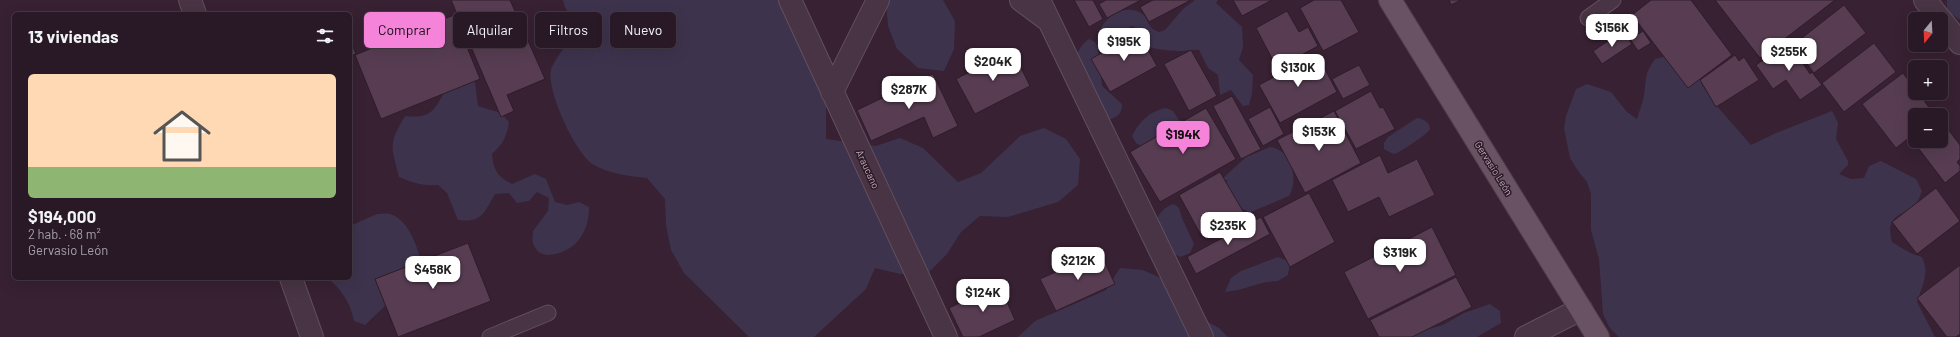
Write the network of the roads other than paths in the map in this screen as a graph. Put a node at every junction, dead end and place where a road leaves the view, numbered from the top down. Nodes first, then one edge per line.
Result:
1 (190, 0) edge
2 (790, 0) edge
3 (878, 0) edge
4 (1021, 0) edge
5 (1039, 0) edge
6 (1390, 0) edge
7 (1613, 0) edge
8 (1925, 0) edge
9 (194, 12) edge
10 (1935, 12) edge
11 (1588, 18) dead end
12 (1050, 22) junction
13 (1948, 28) edge
14 (1960, 43) edge
15 (832, 92) junction
16 (292, 280) edge
17 (1581, 309) junction
18 (548, 313) dead end
19 (312, 337) edge
20 (490, 337) edge
21 (946, 337) edge
22 (1202, 337) edge
23 (1526, 337) edge
24 (1598, 337) edge

1 - 9 street
2 - 15 street, Araucano
3 - 15 street
4 - 12 street
5 - 12 street
6 - 17 main road, Gervasio León
7 - 11 lane
8 - 10 street
12 - 22 street
13 - 14 street
15 - 21 street, Araucano
16 - 19 street
17 - 23 street
17 - 24 main road, Gervasio León
18 - 20 lane

